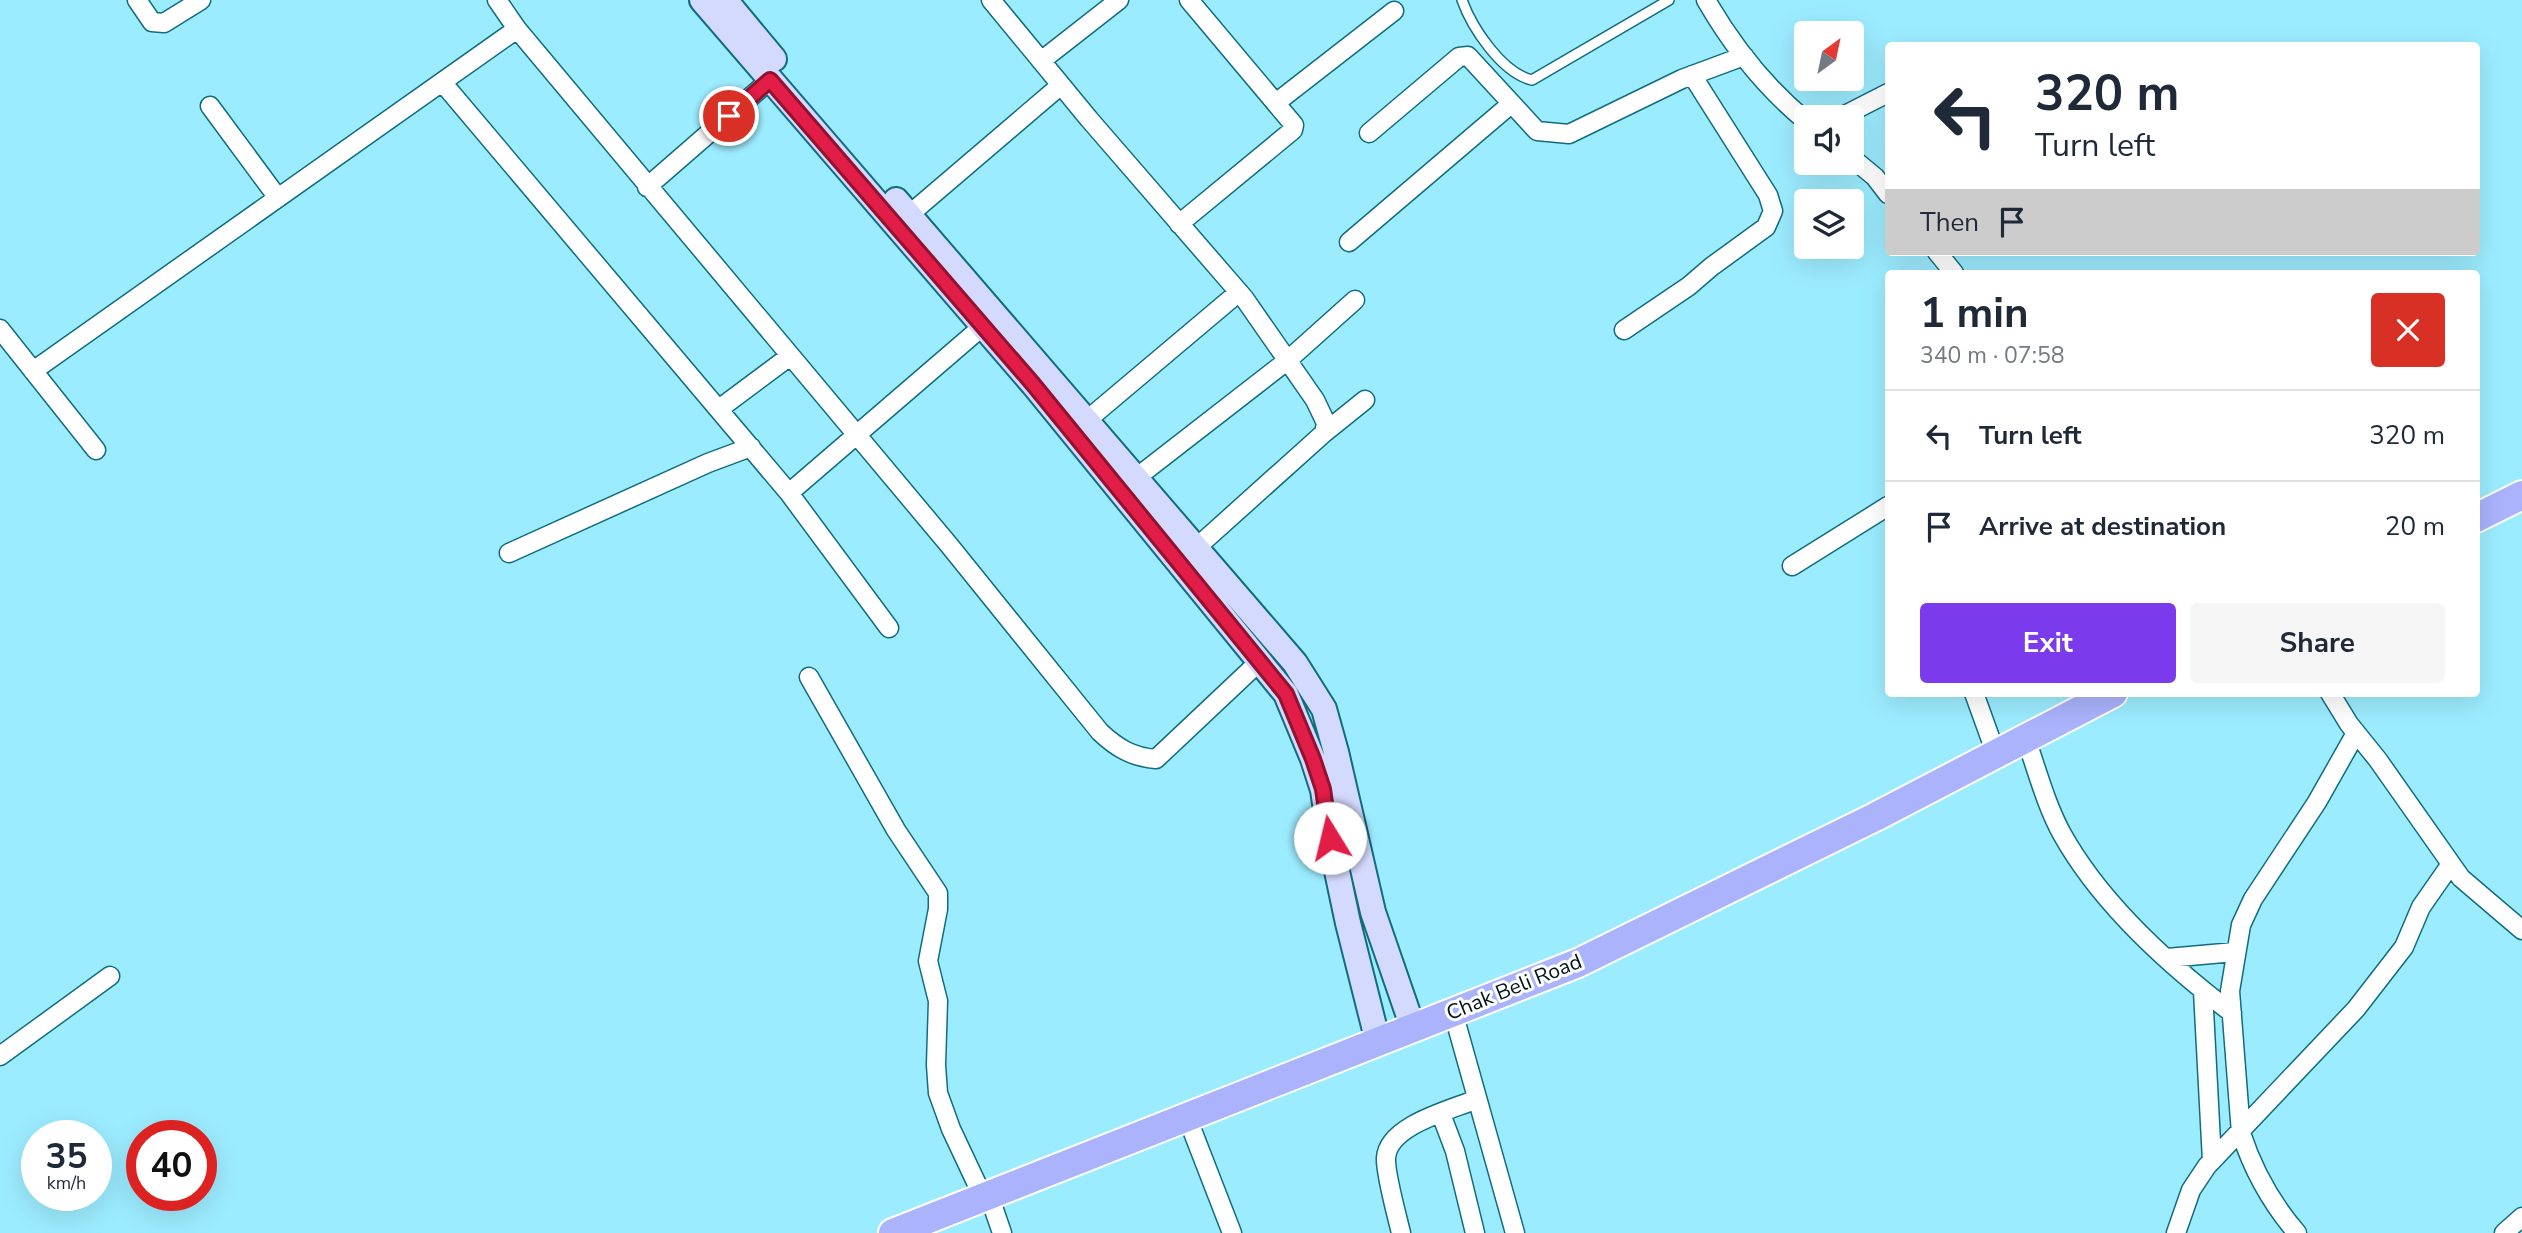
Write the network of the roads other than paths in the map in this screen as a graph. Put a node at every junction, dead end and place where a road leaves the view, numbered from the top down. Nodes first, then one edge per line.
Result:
1 (137, 0) edge
2 (201, 0) edge
3 (497, 0) edge
4 (702, 0) edge
5 (725, 0) edge
6 (991, 0) edge
7 (1119, 0) edge
8 (1189, 0) edge
9 (1462, 0) edge
10 (1669, 0) edge
11 (1706, 0) edge
12 (1394, 10) dead end
13 (517, 29) junction
14 (1744, 57) junction
15 (1041, 61) junction
16 (1692, 75) junction
17 (770, 80) junction
18 (442, 82) junction
19 (1061, 85) junction
20 (1885, 95) edge
21 (1277, 102) junction
22 (1511, 104) junction
23 (1864, 105) edge
24 (210, 106) dead end
25 (1794, 111) edge
26 (1369, 133) dead end
27 (1864, 168) edge
28 (647, 187) junction
29 (1885, 190) edge
30 (278, 198) junction
31 (910, 214) junction
32 (1179, 223) junction
33 (1349, 242) dead end
34 (1940, 256) edge
35 (943, 265) junction
36 (1952, 270) edge
37 (1239, 292) junction
38 (1355, 300) dead end
39 (983, 326) junction
40 (0, 330) edge
41 (1624, 330) dead end
42 (790, 356) junction
43 (1288, 360) junction
44 (33, 371) junction
45 (1366, 400) dead end
46 (719, 409) junction
47 (1086, 421) junction
48 (1324, 433) junction
49 (857, 435) junction
50 (751, 447) junction
51 (96, 450) dead end
52 (1136, 478) junction
53 (789, 493) junction
54 (2522, 495) edge
55 (1885, 508) edge
56 (2480, 516) edge
57 (1196, 548) junction
58 (509, 553) dead end
59 (1792, 566) dead end
60 (889, 628) dead end
61 (1260, 662) junction
62 (809, 677) dead end
63 (1976, 697) edge
64 (2105, 697) edge
65 (2333, 697) edge
66 (2356, 733) junction
67 (2026, 739) junction
68 (1997, 754) junction
69 (2451, 864) junction
70 (2522, 930) edge
71 (2235, 952) junction
72 (2167, 958) junction
73 (110, 975) dead end
74 (2203, 991) junction
75 (1453, 1012) junction
76 (2232, 1013) junction
77 (1413, 1028) junction
78 (1378, 1042) junction
79 (0, 1056) edge
80 (2237, 1071) junction
81 (2208, 1075) junction
82 (1477, 1099) junction
83 (2239, 1102) junction
84 (2209, 1105) junction
85 (1441, 1114) junction
86 (1187, 1117) junction
87 (2241, 1133) junction
88 (2212, 1161) junction
89 (986, 1196) junction
90 (2522, 1217) edge
91 (892, 1233) edge
92 (1002, 1233) edge
93 (1232, 1233) edge
94 (1401, 1233) edge
95 (1475, 1233) edge
96 (1516, 1233) edge
97 (2176, 1233) edge
98 (2297, 1233) edge
99 (2504, 1233) edge

1 - 2 street
3 - 13 street
4 - 17 street
5 - 31 street
6 - 15 street
7 - 15 street
8 - 21 street
9 - 10 lane
11 - 14 street
12 - 21 street
13 - 18 street
13 - 28 street
14 - 16 street
14 - 25 street
15 - 19 street
16 - 22 street
16 - 41 street
17 - 28 street
17 - 35 street
18 - 30 street
18 - 46 street
19 - 31 street
19 - 32 street
20 - 23 street
21 - 32 street
22 - 26 street
22 - 33 street
24 - 30 street
27 - 29 street
28 - 42 street
30 - 44 street
31 - 35 street
32 - 37 street
34 - 36 street
35 - 39 street
35 - 47 street
37 - 43 street
37 - 47 street
38 - 43 street
39 - 49 street
39 - 61 street
40 - 44 street
42 - 46 street
42 - 49 street
43 - 48 street
43 - 52 street
44 - 51 street
45 - 48 street
46 - 50 street
47 - 52 street
48 - 57 street
49 - 53 street
49 - 61 street
50 - 53 street
50 - 58 street
52 - 57 street
53 - 60 street
54 - 56 main road
55 - 59 street
57 - 77 street
61 - 78 street
62 - 89 street
63 - 68 street
64 - 67 main road, Chak Beli Road
65 - 66 street
66 - 69 street
66 - 71 street
67 - 68 main road, Chak Beli Road
67 - 72 street
68 - 75 main road, Chak Beli Road
69 - 70 street
69 - 87 street
71 - 72 street
71 - 76 street
72 - 74 street
73 - 79 street
74 - 76 street
74 - 81 street
75 - 77 main road, Chak Beli Road
75 - 82 street
76 - 80 street
77 - 78 main road, Chak Beli Road
78 - 86 main road, Chak Beli Road
80 - 81 street
80 - 83 street
81 - 84 street
82 - 85 street
82 - 96 street
83 - 84 street
83 - 87 street
84 - 88 street
85 - 94 street
85 - 95 street
86 - 89 main road, Chak Beli Road
86 - 93 street
87 - 88 street
87 - 98 street
88 - 97 street
89 - 91 main road, Chak Beli Road
89 - 92 street
90 - 99 street

